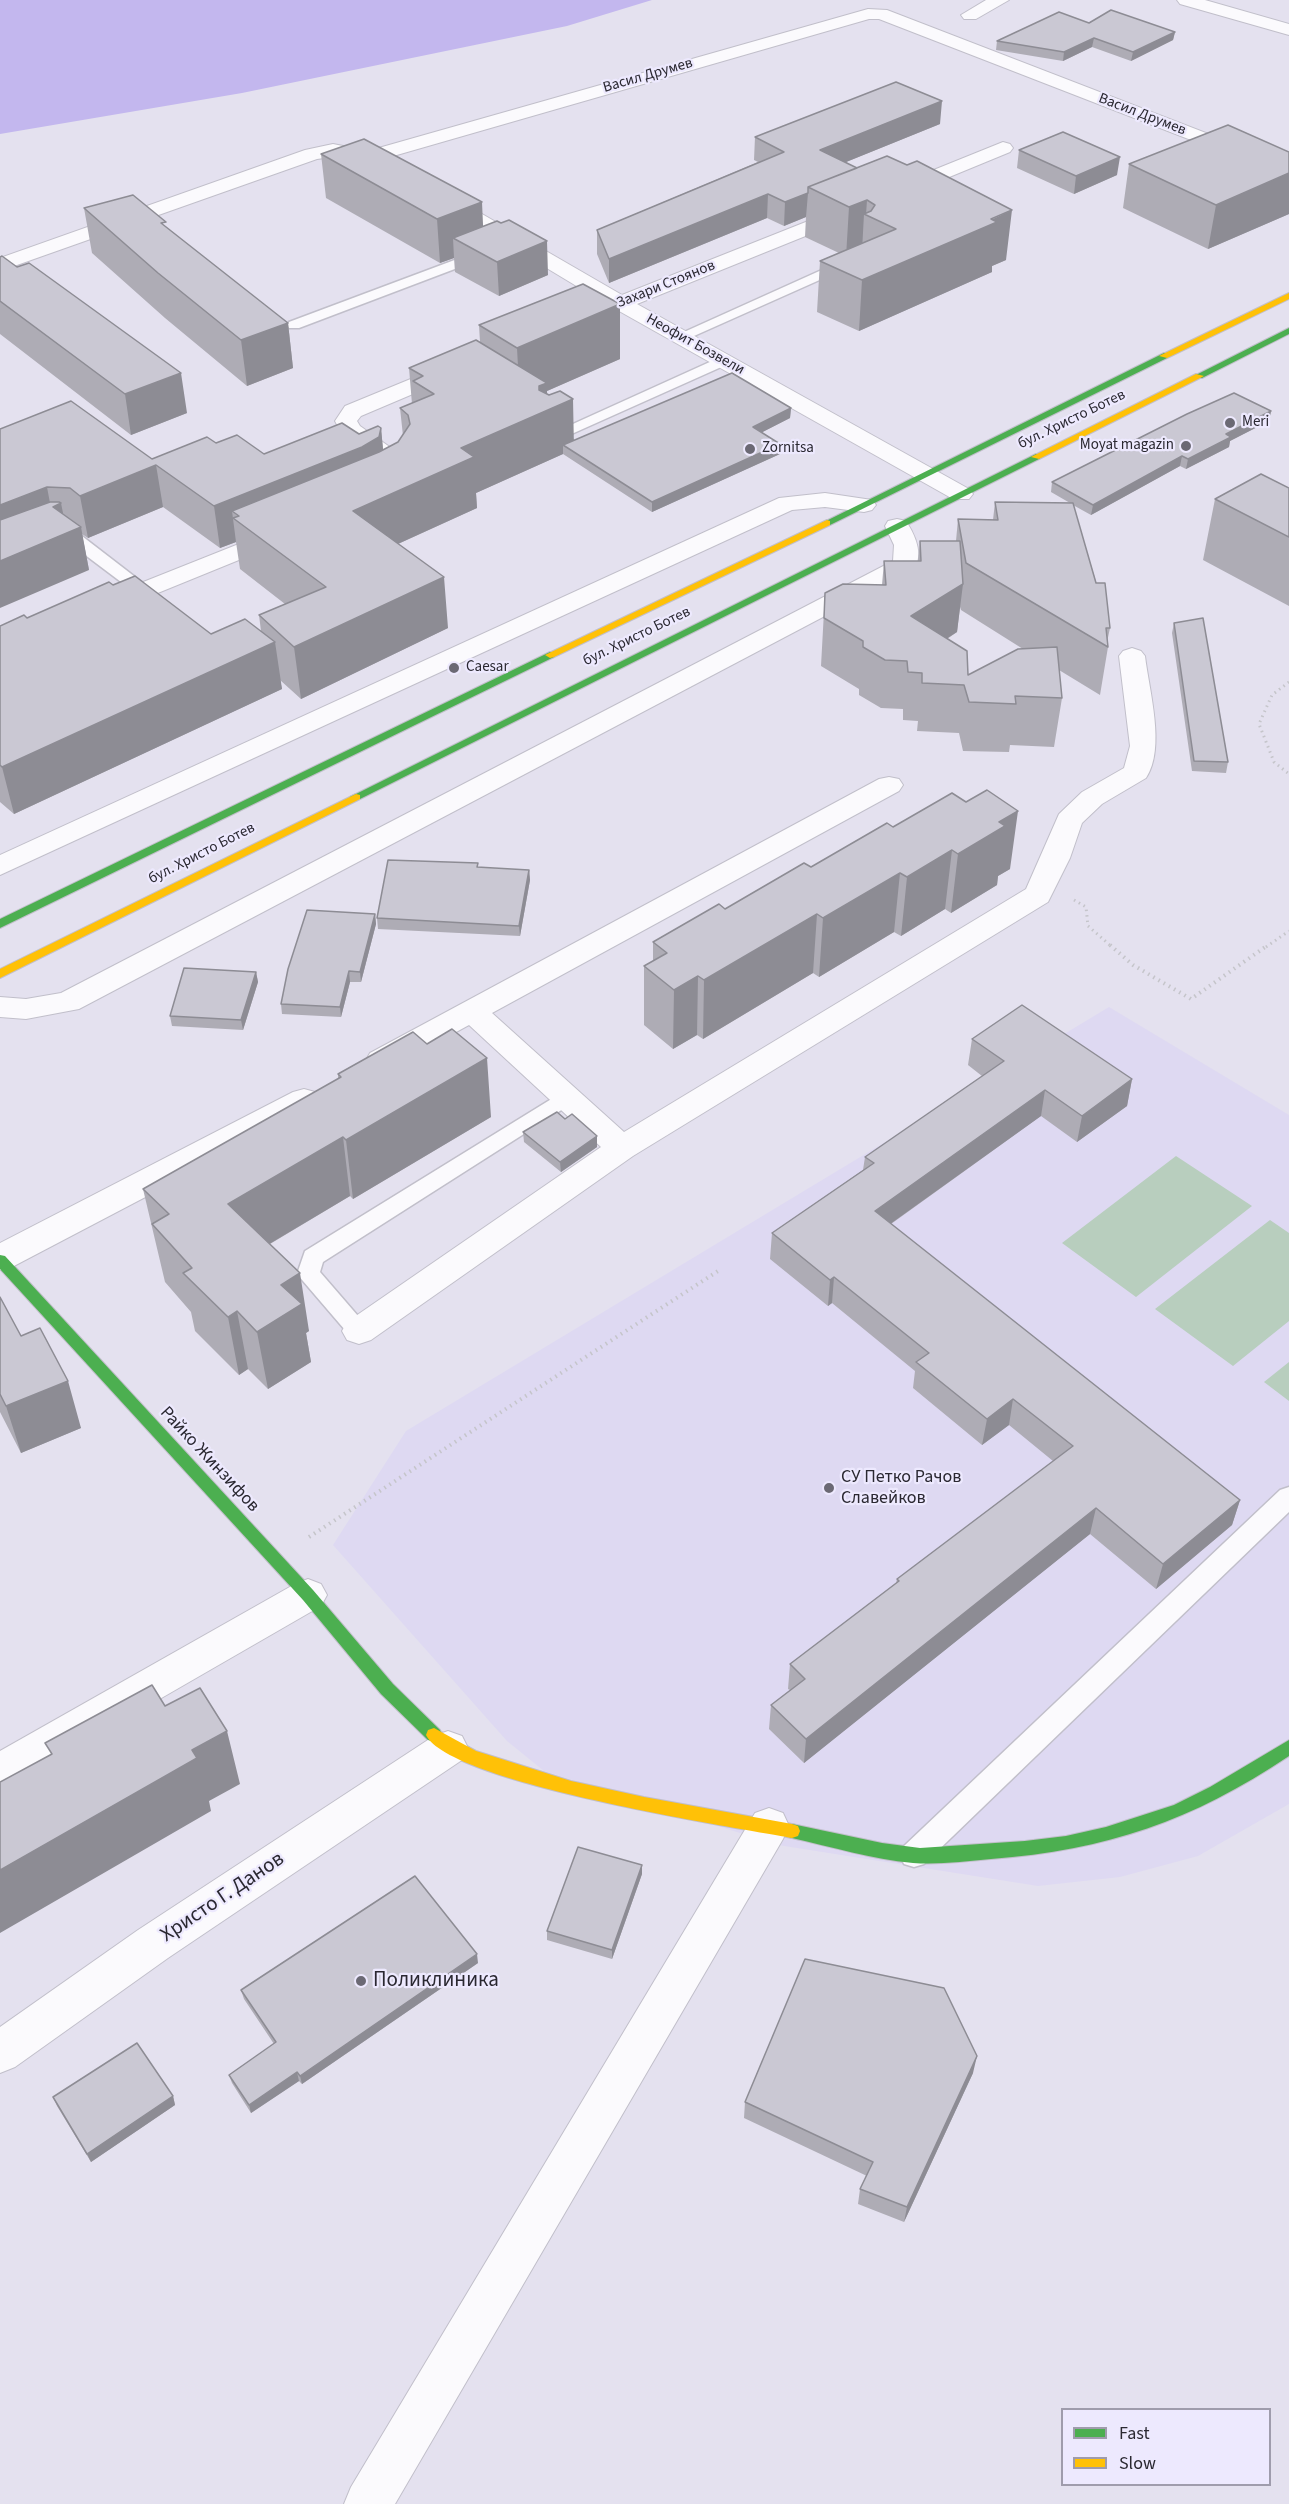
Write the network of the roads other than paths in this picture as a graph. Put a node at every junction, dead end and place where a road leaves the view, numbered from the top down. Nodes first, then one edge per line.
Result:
1 (1000, 0) edge
2 (1186, 0) edge
3 (970, 15) dead end
4 (1289, 30) edge
5 (1003, 148) dead end
6 (369, 157) junction
7 (395, 170) edge
8 (1289, 172) edge
9 (422, 184) edge
10 (885, 197) edge
11 (864, 206) edge
12 (516, 241) junction
13 (862, 256) edge
14 (0, 265) edge
15 (1289, 296) edge
16 (620, 303) junction
17 (294, 325) dead end
18 (555, 329) edge
19 (1289, 331) edge
20 (680, 337) junction
21 (478, 359) edge
22 (723, 361) junction
23 (550, 438) edge
24 (926, 473) junction
25 (400, 475) edge
26 (961, 494) junction
27 (864, 505) junction
28 (897, 526) junction
29 (297, 528) edge
30 (0, 560) edge
31 (143, 590) junction
32 (83, 614) edge
33 (1132, 656) dead end
34 (889, 785) dead end
35 (0, 866) edge
36 (0, 924) edge
37 (0, 974) edge
38 (0, 1007) edge
39 (473, 1012) junction
40 (357, 1072) edge
41 (326, 1089) edge
42 (566, 1097) junction
43 (622, 1148) junction
44 (0, 1259) edge
45 (359, 1331) joint
46 (1289, 1497) edge
47 (308, 1595) junction
48 (1289, 1747) edge
49 (448, 1748) junction
50 (0, 1772) edge
51 (769, 1826) junction
52 (914, 1855) junction
53 (0, 2052) edge
54 (368, 2504) edge

1 - 3 street
2 - 4 street
5 - 10 street
6 - 7 street
6 - 8 street, Васил Друмев
6 - 14 street, Васил Друмев
9 - 12 street, Неофит Бозвели
11 - 16 street, Захари Стоянов
12 - 16 street, Неофит Бозвели
12 - 17 lane
13 - 20 lane
15 - 24 main road, бул. Христо Ботев
16 - 18 street, Захари Стоянов
16 - 20 street, Неофит Бозвели
19 - 26 main road, бул. Христо Ботев
20 - 22 street, Неофит Бозвели
21 - 25 street
22 - 23 lane
22 - 24 street, Неофит Бозвели
24 - 26 street, Неофит Бозвели
24 - 27 main road, бул. Христо Ботев
26 - 28 main road, бул. Христо Ботев
27 - 35 street
27 - 36 main road, бул. Христо Ботев
28 - 37 main road, бул. Христо Ботев
28 - 38 street
29 - 31 street
30 - 31 lane
31 - 32 street
33 - 43 street
34 - 39 street
39 - 40 street
39 - 42 street
41 - 44 street
42 - 43 street
42 - 45 lane
43 - 45 street
44 - 47 main road, Райко Жинзифов
46 - 52 lane
47 - 49 main road, Райко Жинзифов
47 - 50 street
48 - 52 main road
49 - 51 main road
49 - 53 street, Христо Г. Данов
51 - 52 main road
51 - 54 street

